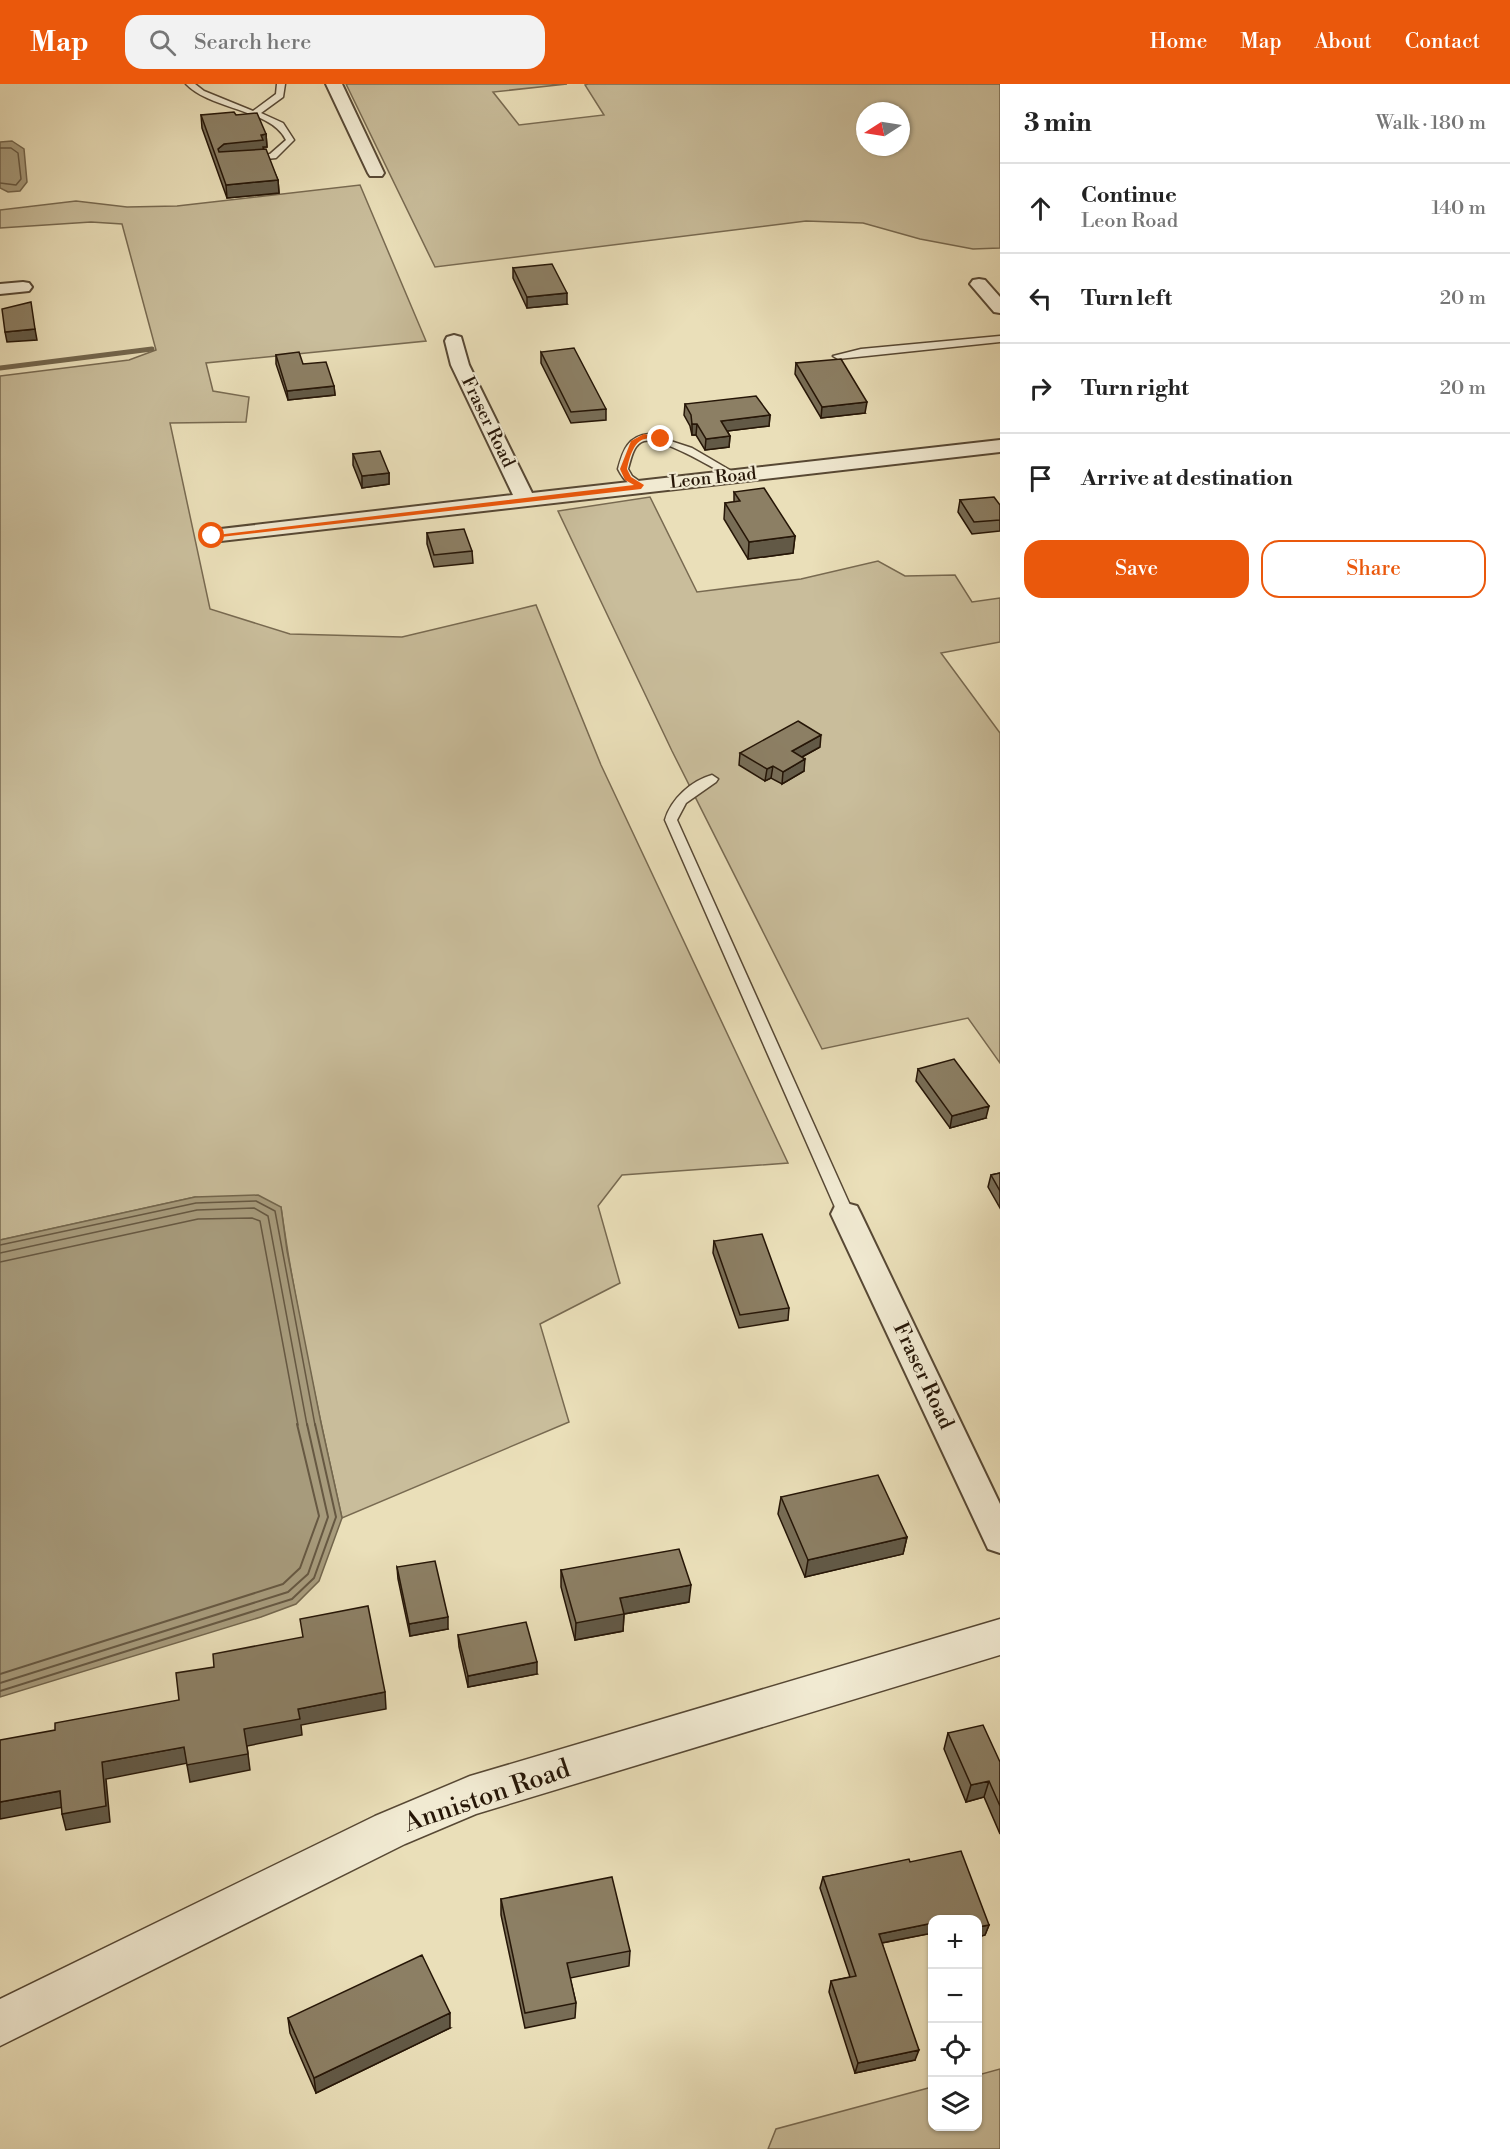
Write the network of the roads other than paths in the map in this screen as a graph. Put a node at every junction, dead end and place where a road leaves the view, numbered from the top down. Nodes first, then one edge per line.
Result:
1 (190, 84) edge
2 (281, 84) edge
3 (334, 84) edge
4 (254, 114) junction
5 (234, 160) edge
6 (376, 173) dead end
7 (980, 284) dead end
8 (23, 286) dead end
9 (0, 289) edge
10 (1000, 308) edge
11 (1000, 339) edge
12 (454, 341) dead end
13 (838, 356) dead end
14 (1000, 446) edge
15 (735, 476) junction
16 (641, 486) junction
17 (526, 501) junction
18 (212, 536) dead end
19 (712, 779) dead end
20 (846, 1214) joint
21 (1000, 1539) edge
22 (1000, 1637) edge
23 (0, 2023) edge

1 - 4 lane
2 - 4 lane
3 - 6 street
4 - 5 lane
7 - 10 street
8 - 9 street
11 - 13 lane
12 - 17 street, Fraser Road
14 - 15 street, Leon Road
15 - 16 street, Leon Road
15 - 16 lane
16 - 17 street, Leon Road
17 - 18 street, Leon Road
19 - 20 lane
20 - 21 street, Fraser Road
22 - 23 street, Anniston Road

